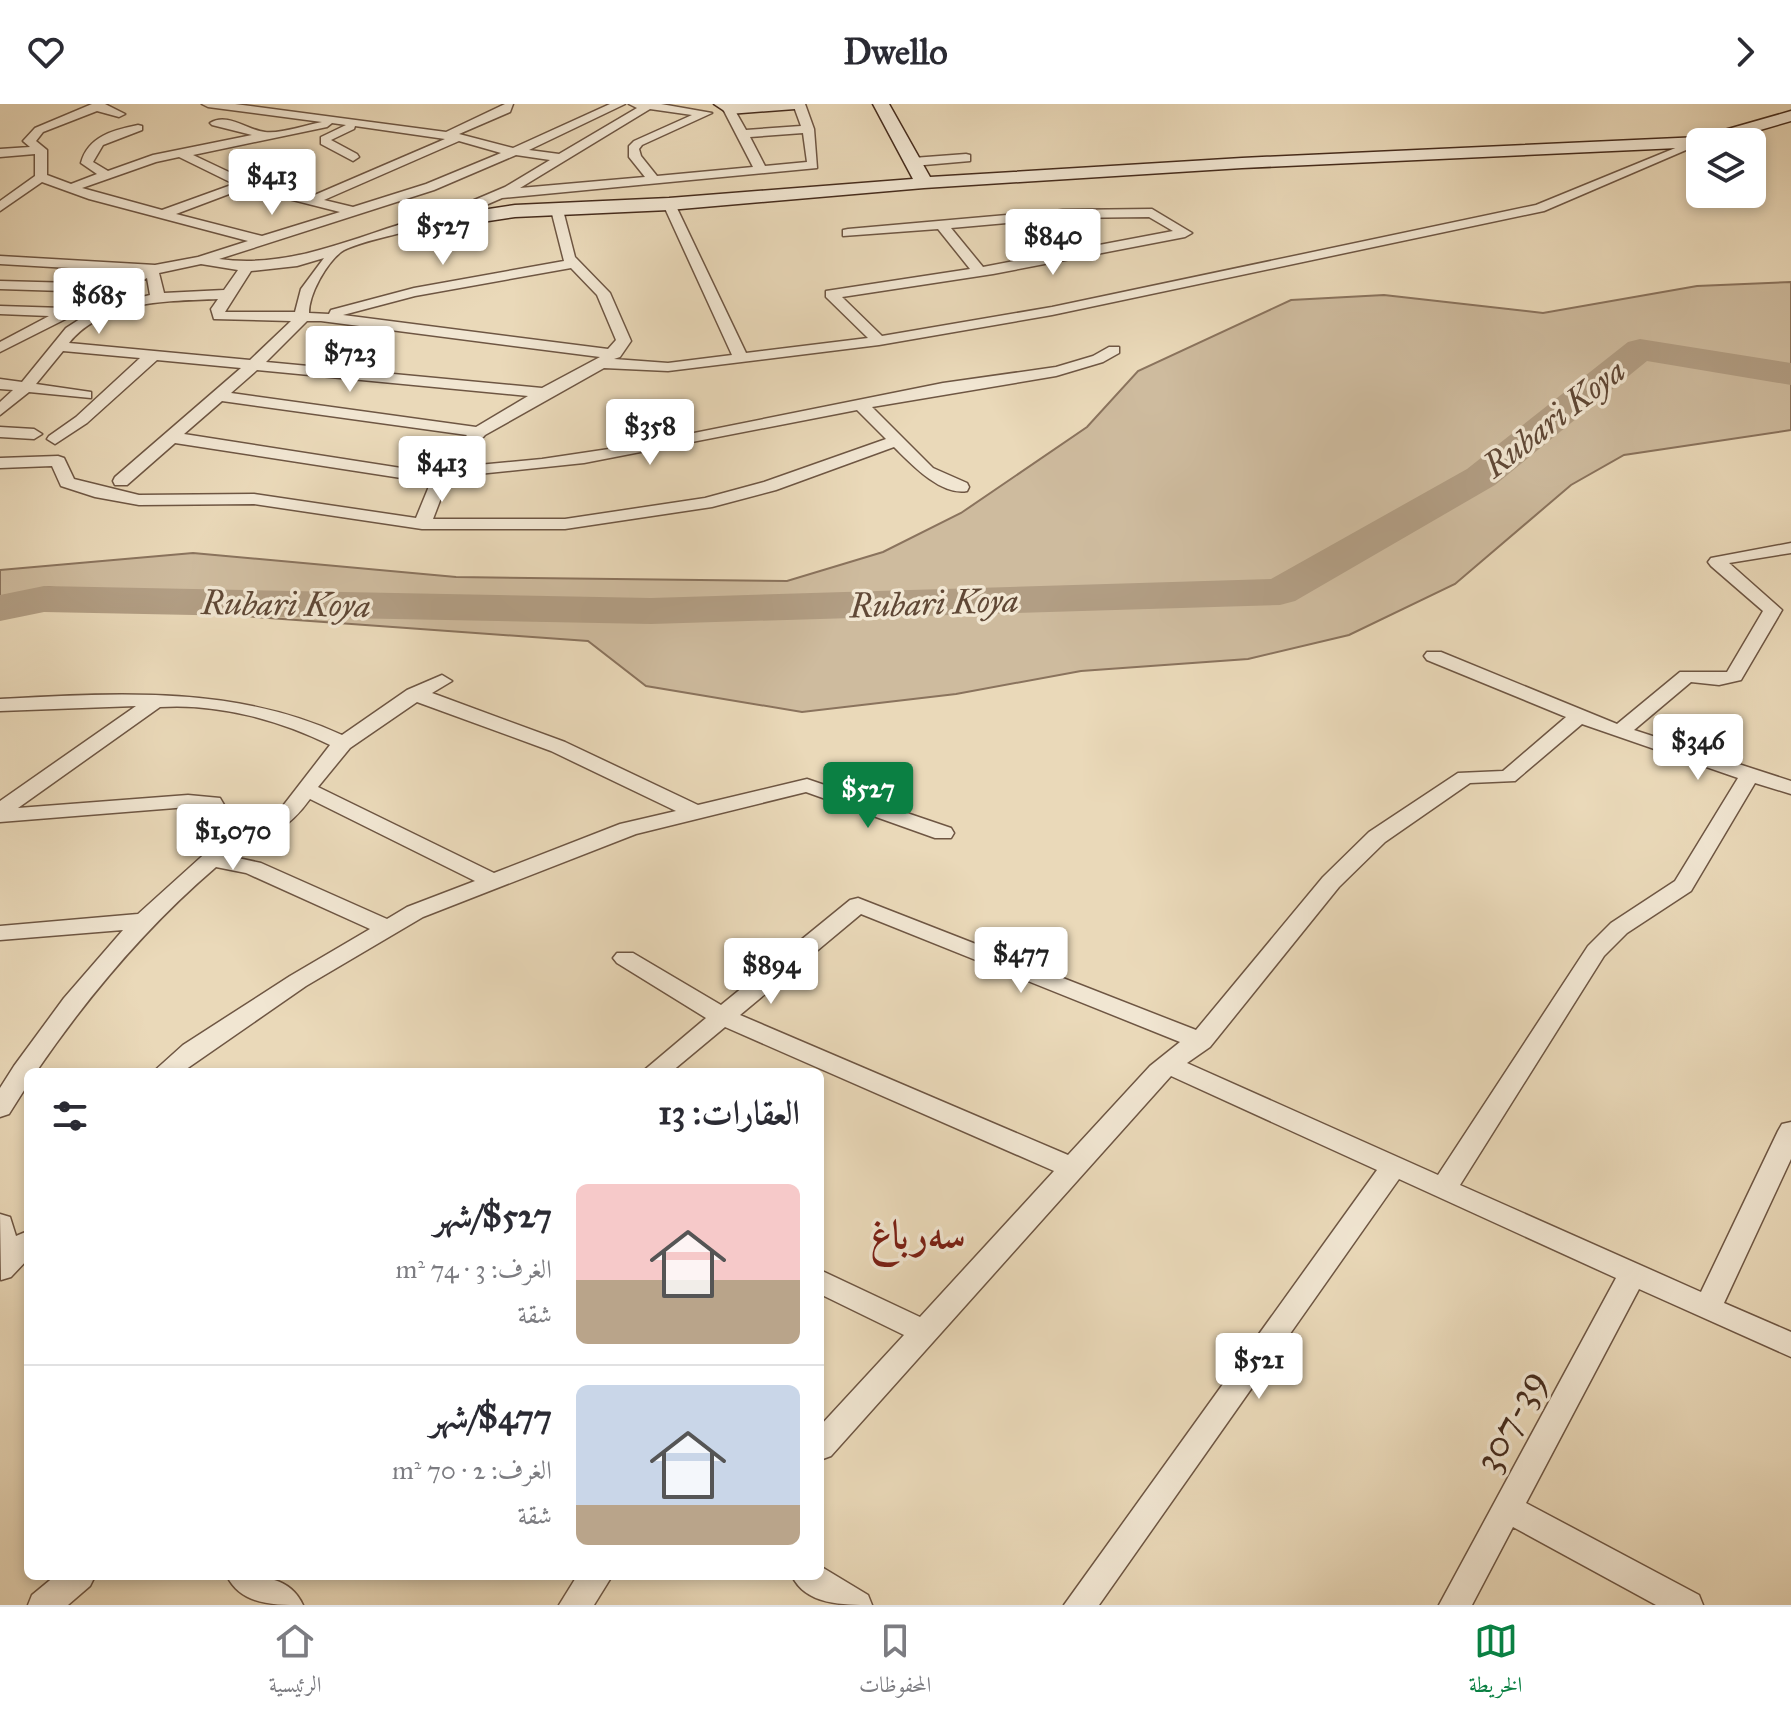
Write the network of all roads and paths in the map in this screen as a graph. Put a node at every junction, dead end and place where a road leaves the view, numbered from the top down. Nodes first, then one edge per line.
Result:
1 (208, 104) edge
2 (506, 104) edge
3 (619, 104) edge
4 (797, 104) edge
5 (881, 104) edge
6 (97, 105) edge
7 (641, 105) edge
8 (725, 106) edge
9 (706, 113) junction
10 (119, 114) dead end
11 (1791, 116) edge
12 (354, 122) junction
13 (216, 123) dead end
14 (138, 128) dead end
15 (1750, 128) edge
16 (808, 129) junction
17 (744, 134) junction
18 (266, 137) junction
19 (453, 137) junction
20 (1686, 144) edge
21 (1686, 148) edge
22 (41, 150) junction
23 (516, 152) junction
24 (0, 153) edge
25 (180, 153) junction
26 (353, 157) dead end
27 (560, 158) junction
28 (966, 158) dead end
29 (913, 162) junction
30 (807, 167) junction
31 (761, 170) junction
32 (105, 174) junction
33 (41, 177) junction
34 (654, 180) junction
35 (924, 183) junction
36 (244, 184) junction
37 (70, 188) junction
38 (827, 191) junction
39 (500, 194) junction
40 (311, 201) junction
41 (669, 204) junction
42 (0, 207) edge
43 (557, 210) junction
44 (354, 211) junction
45 (161, 215) junction
46 (941, 224) junction
47 (418, 226) junction
48 (848, 233) dead end
49 (261, 240) junction
50 (337, 249) junction
51 (0, 260) edge
52 (201, 260) junction
53 (574, 263) junction
54 (247, 267) junction
55 (154, 270) junction
56 (979, 272) junction
57 (0, 285) edge
58 (117, 288) junction
59 (230, 294) junction
60 (158, 297) junction
61 (0, 310) edge
62 (67, 312) junction
63 (321, 317) junction
64 (302, 318) junction
65 (0, 337) edge
66 (19, 337) junction
67 (879, 341) junction
68 (58, 346) junction
69 (0, 348) edge
70 (1114, 350) dead end
71 (155, 354) junction
72 (608, 358) junction
73 (741, 358) junction
74 (254, 365) junction
75 (0, 384) edge
76 (25, 388) junction
77 (544, 393) junction
78 (86, 395) dead end
79 (216, 396) junction
80 (860, 404) junction
81 (0, 410) edge
82 (0, 432) edge
83 (479, 432) junction
84 (34, 434) dead end
85 (170, 437) junction
86 (55, 439) dead end
87 (896, 441) junction
88 (0, 463) edge
89 (442, 473) junction
90 (121, 481) dead end
91 (961, 487) dead end
92 (422, 524) junction
93 (1787, 551) edge
94 (1434, 656) dead end
95 (442, 681) dead end
96 (414, 694) junction
97 (153, 703) junction
98 (0, 705) edge
99 (1579, 716) junction
100 (1619, 732) junction
101 (343, 743) junction
102 (1750, 775) junction
103 (1791, 788) edge
104 (305, 789) junction
105 (696, 813) junction
106 (0, 814) edge
107 (943, 833) dead end
108 (216, 856) junction
109 (494, 882) junction
110 (146, 921) junction
111 (388, 928) junction
112 (0, 933) edge
113 (625, 958) dead end
114 (721, 1016) junction
115 (1201, 1041) junction
116 (1167, 1064) junction
117 (25, 1068) edge
118 (171, 1068) edge
119 (660, 1068) edge
120 (24, 1070) edge
121 (0, 1108) edge
122 (1791, 1131) edge
123 (1394, 1166) junction
124 (1072, 1168) junction
125 (1444, 1188) junction
126 (0, 1224) edge
127 (24, 1245) edge
128 (4, 1266) edge
129 (1633, 1273) junction
130 (824, 1283) edge
131 (1708, 1307) junction
132 (924, 1332) junction
133 (1791, 1345) edge
134 (824, 1443) edge
135 (1507, 1508) junction
136 (74, 1580) edge
137 (249, 1580) edge
138 (593, 1580) edge
139 (815, 1580) edge
140 (44, 1605) edge
141 (287, 1605) edge
142 (575, 1605) edge
143 (856, 1605) edge
144 (1080, 1605) edge
145 (1455, 1605) edge
146 (1687, 1605) edge

1 - 12 street
2 - 19 street
3 - 23 street
4 - 8 street
4 - 16 street
5 - 29 street
6 - 10 street
6 - 22 street
7 - 9 street
7 - 27 street
8 - 9 street
8 - 17 street
9 - 34 street
11 - 15 street
12 - 18 street
12 - 19 street
12 - 26 street
13 - 18 street
14 - 32 street
16 - 17 street
16 - 30 street
17 - 31 street
18 - 25 street
19 - 23 street
19 - 40 street
20 - 35 street
21 - 67 street
22 - 24 street
22 - 33 street
23 - 27 street
23 - 44 street
25 - 32 street
25 - 36 street
27 - 39 street
28 - 29 street
29 - 35 street
30 - 31 street
30 - 38 street
31 - 34 street
32 - 37 street
33 - 37 street
33 - 42 street
34 - 39 street
35 - 38 street
36 - 40 street
36 - 45 street
37 - 45 street
38 - 41 street
39 - 47 street
40 - 44 street
41 - 43 street
41 - 73 street
43 - 47 street
43 - 53 street
44 - 47 street
44 - 49 street
45 - 49 street
46 - 48 street
46 - 56 street
46 - 56 street
47 - 50 street
49 - 52 street
50 - 54 street
50 - 64 street
51 - 55 street
52 - 54 street
52 - 55 street
53 - 63 street
53 - 72 street
54 - 59 street
55 - 58 street
55 - 60 street
56 - 67 street
57 - 58 street
58 - 62 street
59 - 60 street
59 - 64 street
60 - 68 street
61 - 62 street
62 - 66 street
63 - 64 street
63 - 72 street
64 - 74 street
65 - 66 street
66 - 69 street
67 - 73 street
68 - 71 street
68 - 76 street
70 - 80 street
71 - 74 street
71 - 86 street
72 - 73 street
72 - 77 street
74 - 77 street
74 - 79 street
75 - 76 street
76 - 78 street
76 - 81 street
77 - 83 street
79 - 83 street
79 - 85 street
80 - 87 street
80 - 89 street
82 - 84 street
83 - 89 street
85 - 89 street
85 - 90 street
87 - 91 street
87 - 92 street
88 - 92 street
89 - 92 street
93 - 100 street
94 - 99 street
95 - 96 street
96 - 101 street
96 - 105 street
97 - 98 street
97 - 101 street
97 - 106 street
99 - 100 street
99 - 115 street
100 - 102 street
101 - 104 street
102 - 103 street
102 - 125 street
104 - 108 street
104 - 109 street
105 - 107 street
105 - 109 street
106 - 108 street
108 - 110 street
108 - 111 street
109 - 111 street
110 - 112 street
110 - 117 street
111 - 118 street
113 - 114 street
114 - 115 street
114 - 119 street
114 - 124 street
115 - 116 street
116 - 123 street
116 - 124 street
120 - 121 street
122 - 131 street
123 - 125 street
123 - 144 street
124 - 132 street
125 - 129 street
126 - 128 street
127 - 128 street
129 - 131 street
129 - 135 street, 307-39
130 - 132 street
131 - 133 street
132 - 134 street
135 - 145 street, 307-39
135 - 146 street
136 - 140 street
137 - 141 street
138 - 142 street
139 - 143 street

